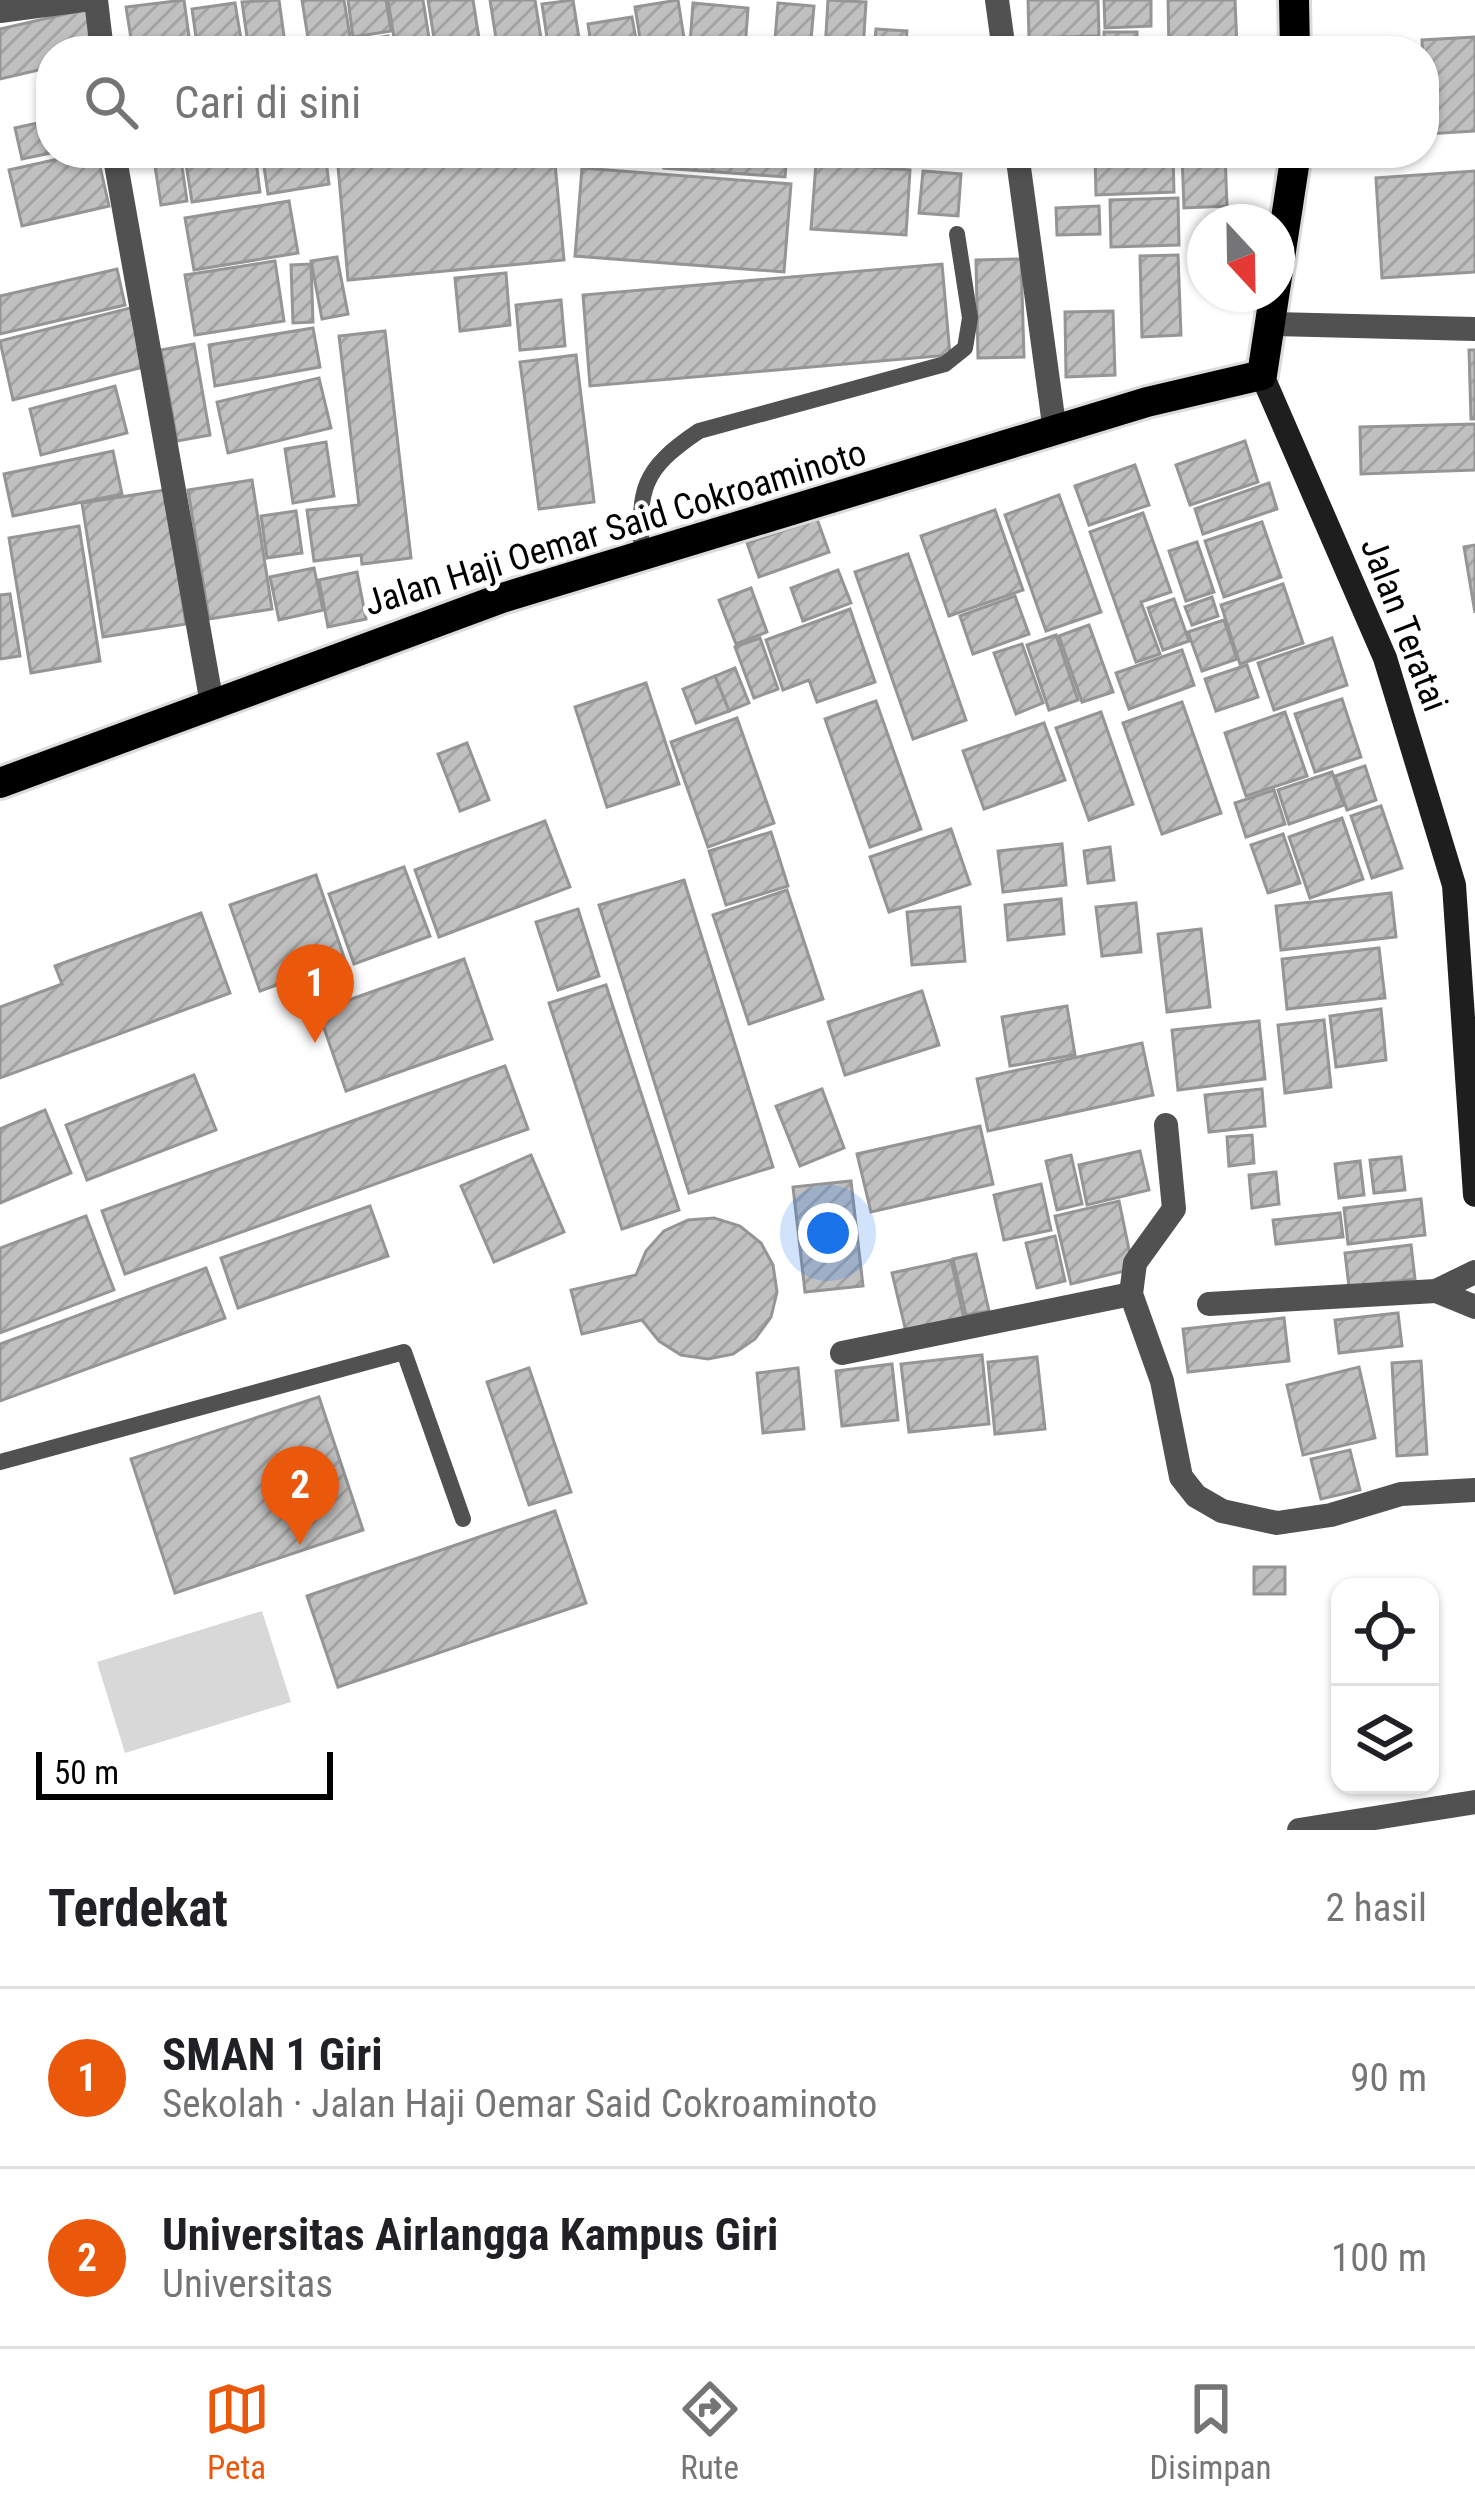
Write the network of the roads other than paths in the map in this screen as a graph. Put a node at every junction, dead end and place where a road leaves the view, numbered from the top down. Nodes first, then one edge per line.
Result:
1 (83, 0) edge
2 (97, 0) edge
3 (997, 0) edge
4 (1294, 0) edge
5 (0, 11) edge
6 (101, 36) edge
7 (1002, 36) edge
8 (1294, 36) edge
9 (117, 168) edge
10 (1019, 168) edge
11 (1294, 168) edge
12 (957, 234) dead end
13 (1274, 324) junction
14 (1475, 328) edge
15 (1262, 375) junction
16 (1054, 432) junction
17 (641, 557) junction
18 (212, 704) junction
19 (0, 783) edge
20 (1464, 885) edge
21 (1166, 1125) dead end
22 (1475, 1195) edge
23 (1475, 1272) edge
24 (1436, 1291) junction
25 (1131, 1294) junction
26 (1209, 1304) dead end
27 (1475, 1307) edge
28 (842, 1353) dead end
29 (0, 1462) edge
30 (1475, 1490) edge
31 (463, 1520) dead end
32 (1475, 1802) edge
33 (1300, 1830) edge

1 - 5 street
2 - 6 street
3 - 7 street
4 - 8 main road
9 - 18 street
10 - 16 street
11 - 13 main road
12 - 17 lane
13 - 14 street
13 - 15 main road
15 - 16 main road, Jalan Haji Oemar Said Cokroaminoto
15 - 20 street, Jalan Teratai
16 - 17 main road, Jalan Haji Oemar Said Cokroaminoto
17 - 18 main road, Jalan Haji Oemar Said Cokroaminoto
18 - 19 main road, Jalan Haji Oemar Said Cokroaminoto
20 - 22 street, Jalan Teratai
21 - 25 street
23 - 24 street
24 - 26 street
24 - 27 street
25 - 28 street
25 - 30 street
29 - 31 lane
32 - 33 street

